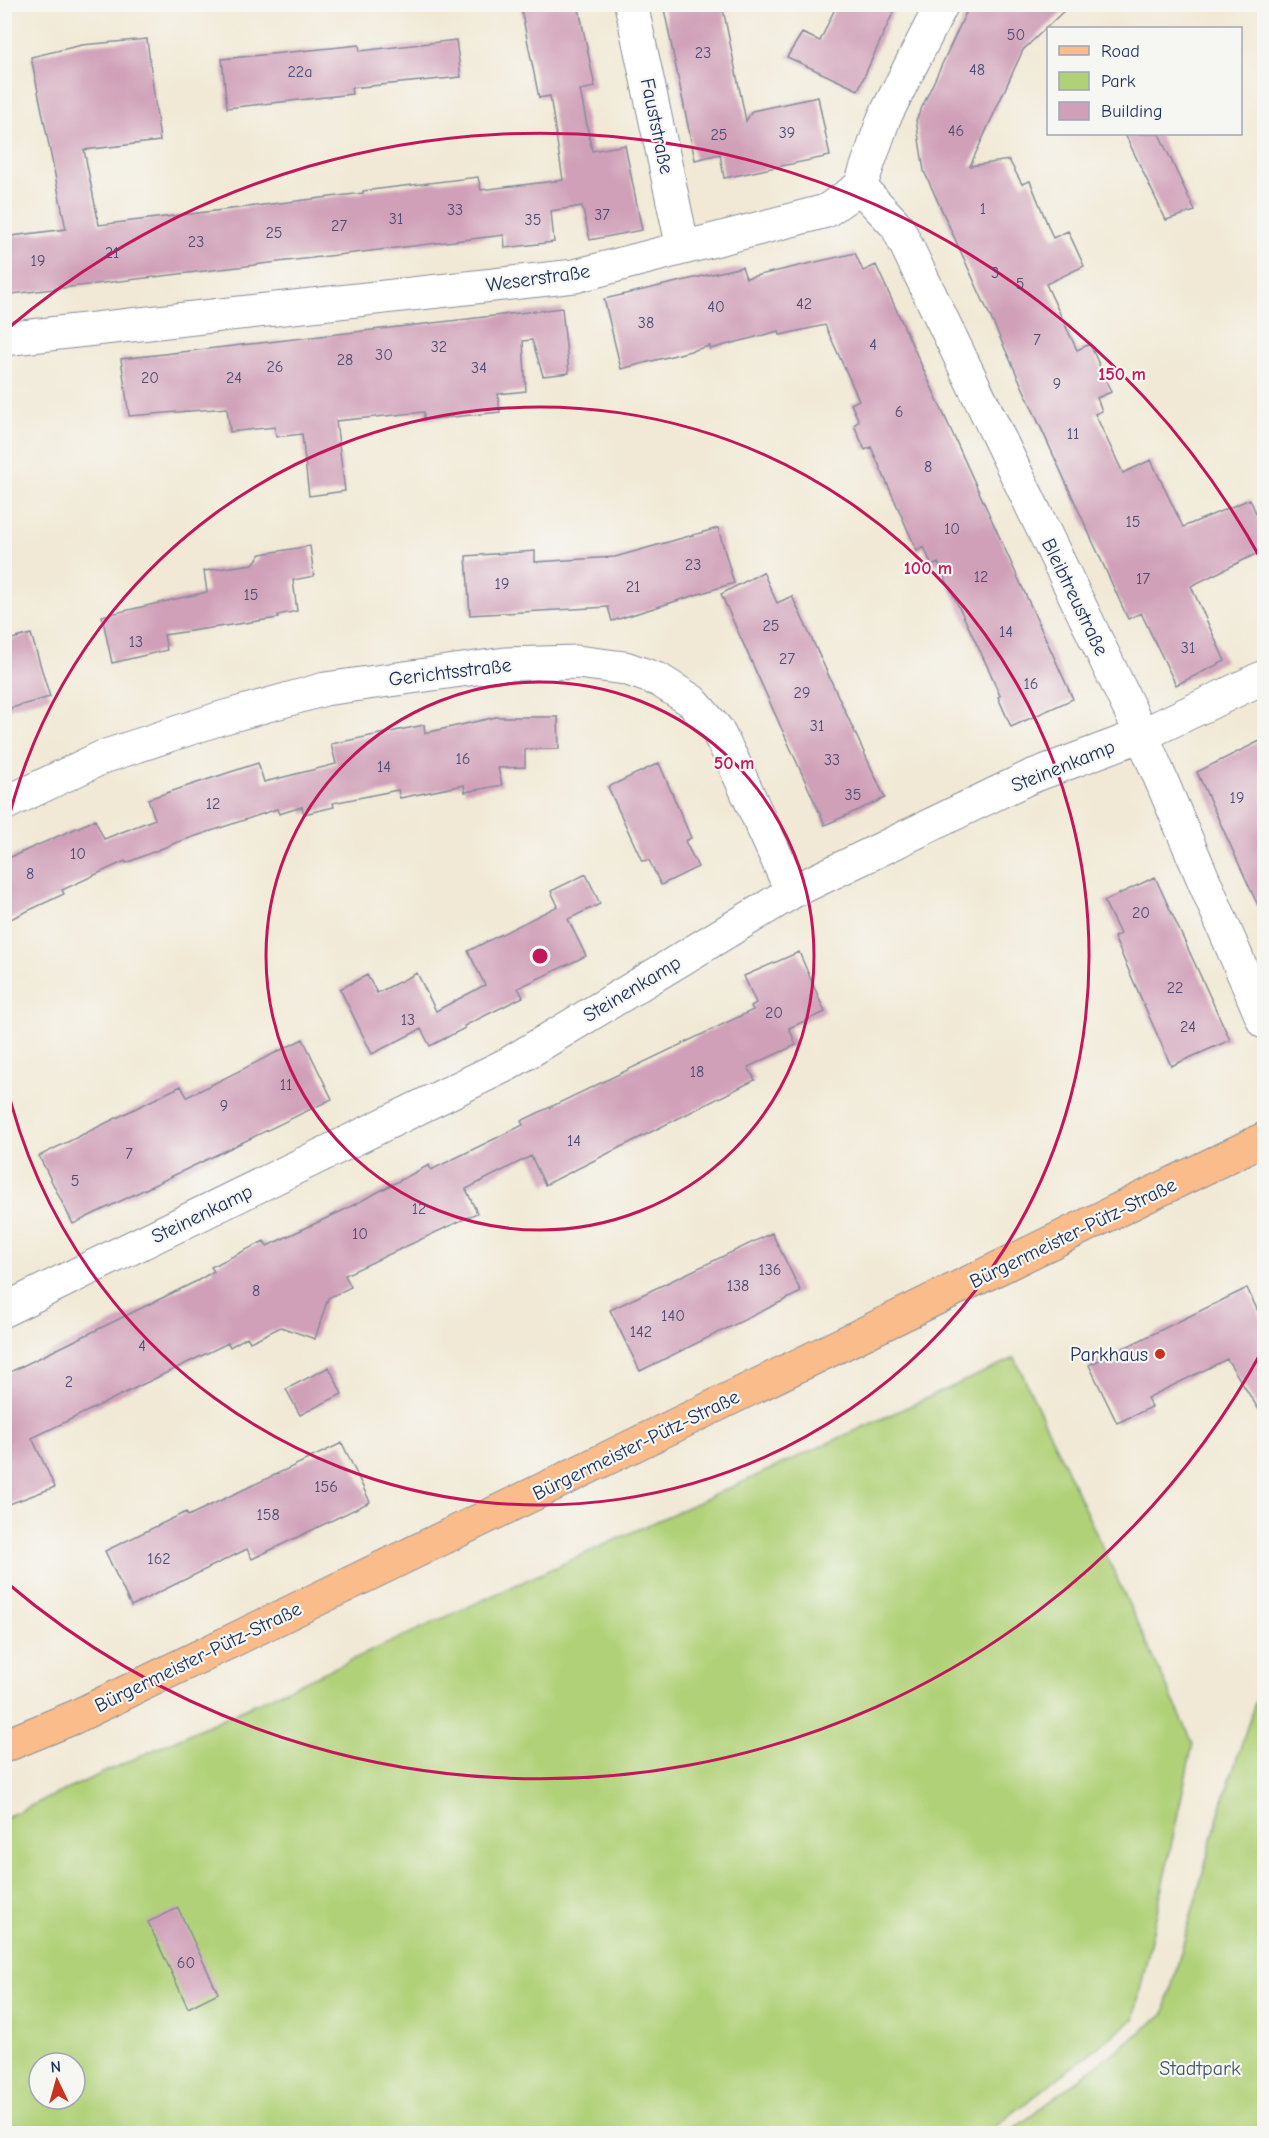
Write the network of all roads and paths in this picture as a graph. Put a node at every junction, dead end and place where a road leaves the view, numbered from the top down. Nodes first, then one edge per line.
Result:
1 (631, 4) edge
2 (942, 4) edge
3 (860, 187) junction
4 (683, 248) junction
5 (4, 339) edge
6 (1264, 677) edge
7 (1142, 735) junction
8 (4, 804) edge
9 (792, 892) junction
10 (1264, 1022) edge
11 (1264, 1139) edge
12 (4, 1310) edge
13 (4, 1746) edge

1 - 4 street, Fauststraße
2 - 3 street
3 - 4 street, Weserstraße
3 - 7 street, Bleibtreustraße
4 - 5 street, Weserstraße
6 - 7 street, Steinenkamp
7 - 9 street, Steinenkamp
7 - 10 street, Bleibtreustraße
8 - 9 street, Gerichtsstraße
9 - 12 street, Steinenkamp
11 - 13 main road, Bürgermeister-Pütz-Straße

